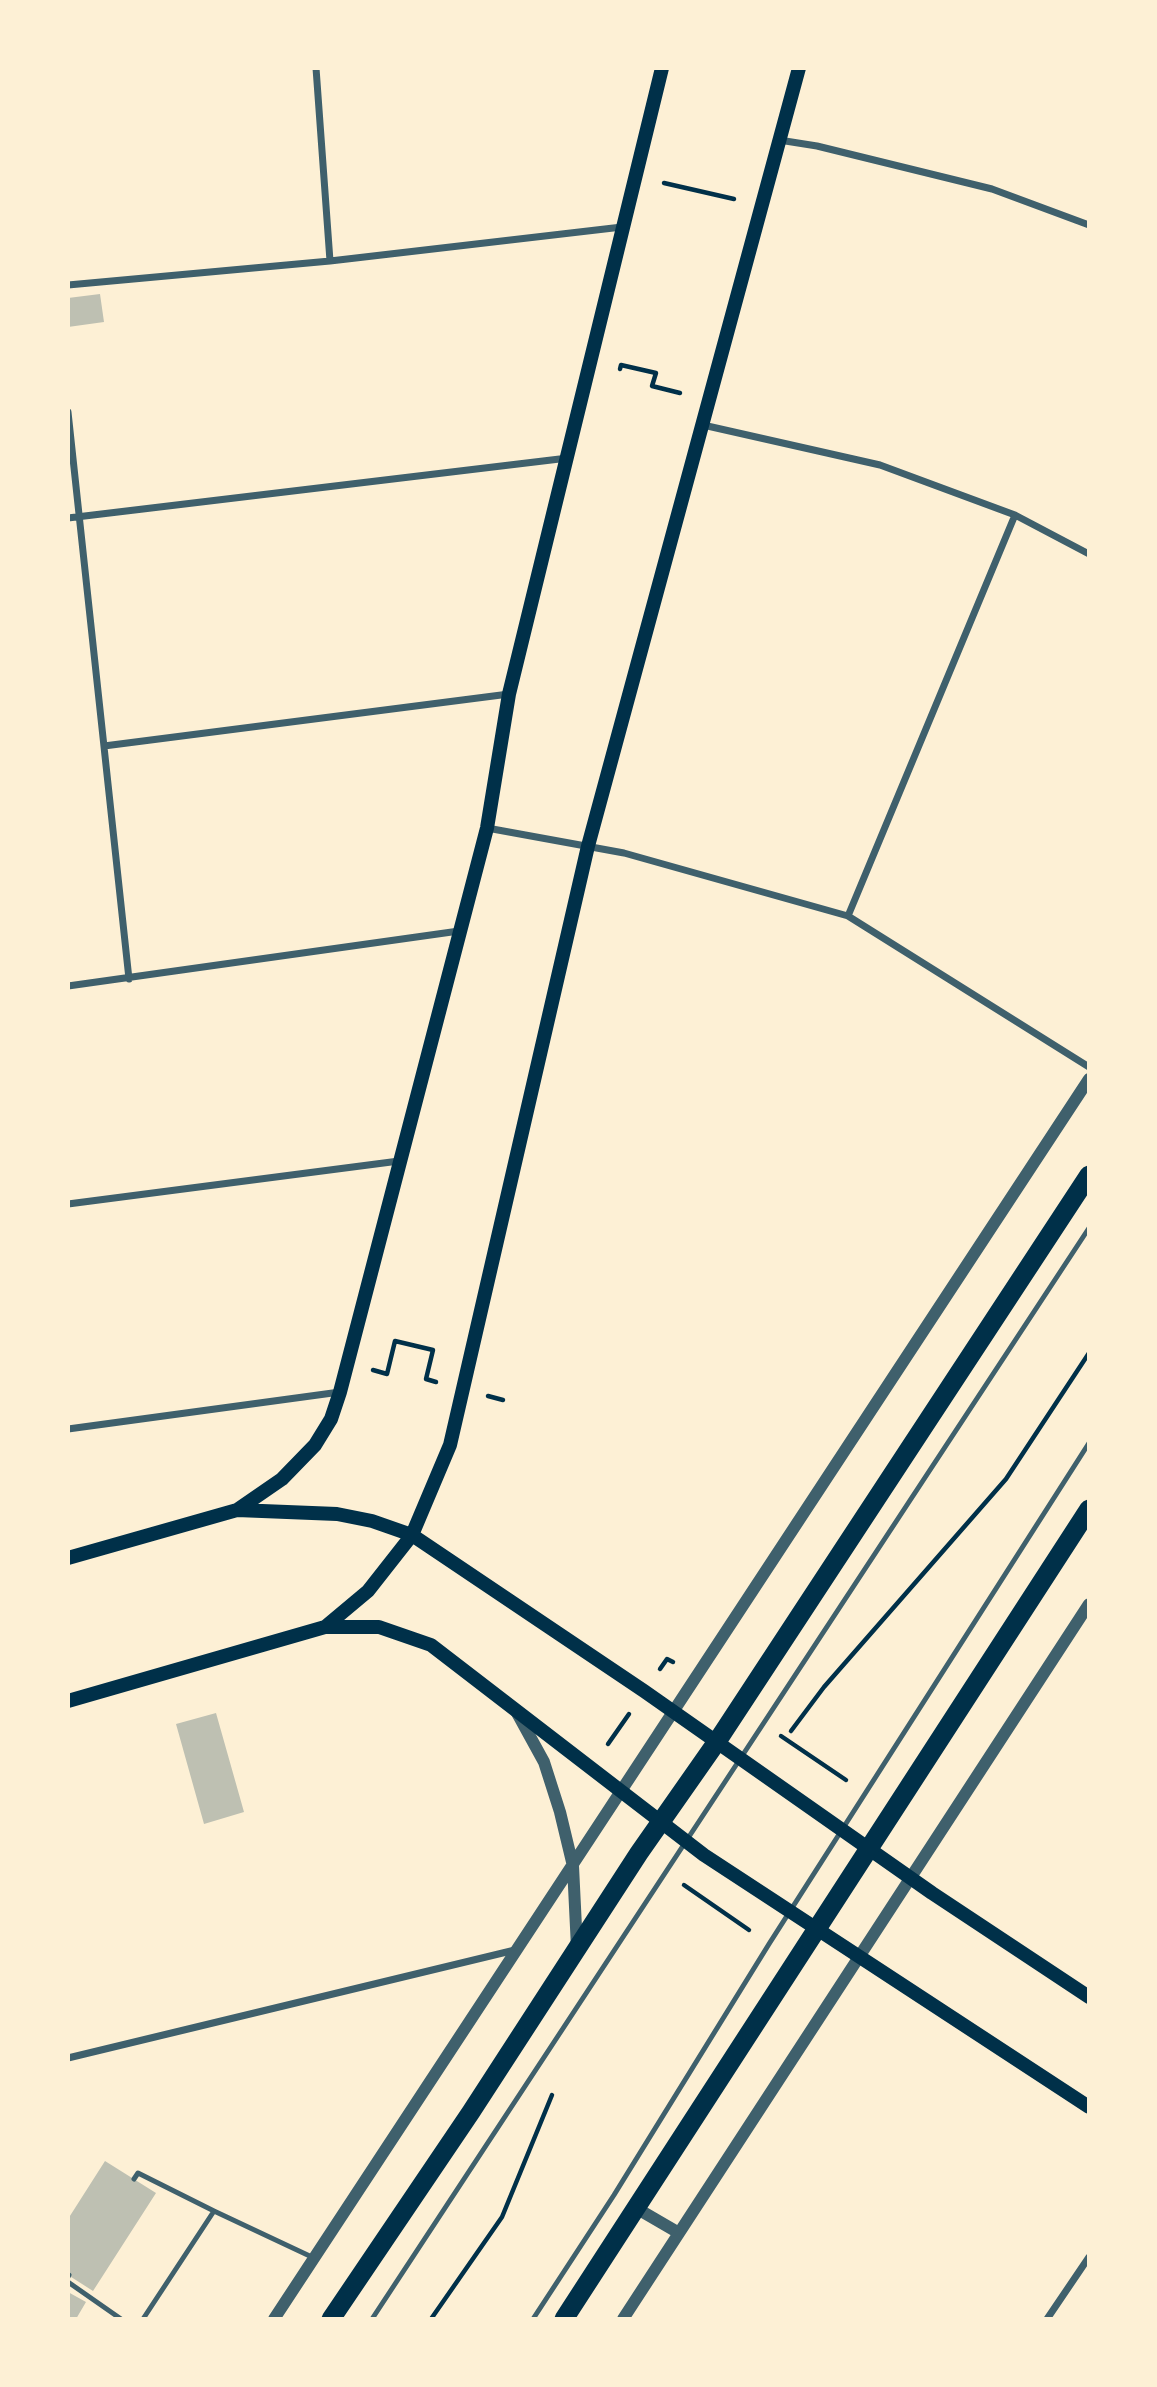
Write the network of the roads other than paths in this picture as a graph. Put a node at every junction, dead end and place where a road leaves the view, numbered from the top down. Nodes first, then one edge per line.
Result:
1 (316, 68) edge
2 (662, 68) edge
3 (799, 68) edge
4 (778, 140) junction
5 (1089, 225) edge
6 (622, 227) junction
7 (330, 261) junction
8 (68, 285) edge
9 (68, 412) edge
10 (703, 425) junction
11 (568, 458) junction
12 (1015, 515) junction
13 (81, 517) junction
14 (68, 518) edge
15 (1089, 554) edge
16 (509, 694) junction
17 (104, 746) junction
18 (486, 828) junction
19 (588, 846) junction
20 (848, 916) junction
21 (459, 931) junction
22 (129, 979) junction
23 (68, 986) edge
24 (1089, 1067) edge
25 (1089, 1079) edge
26 (399, 1161) junction
27 (1089, 1175) edge
28 (68, 1204) edge
29 (1089, 1228) edge
30 (340, 1392) junction
31 (68, 1429) edge
32 (1089, 1443) edge
33 (1089, 1509) edge
34 (237, 1510) junction
35 (1082, 1534) edge
36 (412, 1535) junction
37 (68, 1558) edge
38 (1089, 1604) edge
39 (325, 1627) junction
40 (68, 1701) edge
41 (514, 1708) junction
42 (674, 1713) junction
43 (716, 1743) junction
44 (740, 1759) junction
45 (621, 1793) junction
46 (662, 1823) junction
47 (842, 1831) junction
48 (687, 1841) junction
49 (869, 1850) junction
50 (573, 1866) junction
51 (911, 1879) junction
52 (791, 1912) junction
53 (817, 1929) junction
54 (515, 1950) junction
55 (578, 1950) junction
56 (860, 1957) junction
57 (1089, 1997) edge
58 (68, 2058) edge
59 (1089, 2107) edge
60 (134, 2179) dead end
61 (636, 2208) junction
62 (214, 2211) junction
63 (679, 2233) junction
64 (1089, 2256) edge
65 (314, 2258) junction
66 (69, 2278) edge
67 (121, 2319) edge
68 (143, 2319) edge
69 (274, 2319) edge
70 (331, 2319) edge
71 (372, 2319) edge
72 (533, 2319) edge
73 (564, 2319) edge
74 (623, 2319) edge
75 (1047, 2319) edge

1 - 7 street
2 - 6 main road
3 - 4 main road
4 - 5 street
4 - 10 main road
6 - 7 street
6 - 11 main road
7 - 8 street
9 - 13 street
10 - 12 street
10 - 19 main road
11 - 13 street
11 - 16 main road
12 - 15 street
12 - 20 street
13 - 14 street
13 - 17 street
16 - 17 street
16 - 18 main road
17 - 22 street
18 - 19 street
18 - 21 main road
19 - 20 street
19 - 36 main road
20 - 24 street
21 - 22 street
21 - 26 main road
22 - 23 street
25 - 42 street
26 - 28 street
26 - 30 main road
27 - 43 highway
29 - 44 lane
30 - 31 street
30 - 34 main road
32 - 47 lane
33 - 35 highway
34 - 36 main road
34 - 37 main road
35 - 49 highway
36 - 39 main road
36 - 42 main road
38 - 51 street
39 - 40 main road
39 - 41 main road
41 - 45 main road
41 - 50 street
42 - 43 main road
42 - 45 street
43 - 44 main road
43 - 46 highway
44 - 47 main road
44 - 48 lane
45 - 46 main road
45 - 50 street
46 - 48 main road
46 - 55 highway
47 - 49 main road
47 - 52 lane
48 - 52 main road
48 - 71 lane
49 - 51 main road
49 - 53 highway
50 - 54 street
50 - 55 street
51 - 56 street
51 - 57 main road
52 - 53 main road
52 - 72 lane
53 - 56 main road
53 - 61 highway
54 - 58 street
54 - 65 street
55 - 70 highway
56 - 59 main road
56 - 63 street
60 - 62 lane
61 - 63 street
61 - 73 highway
62 - 65 lane
62 - 68 lane
63 - 74 street
64 - 75 street
65 - 69 street
66 - 67 lane

